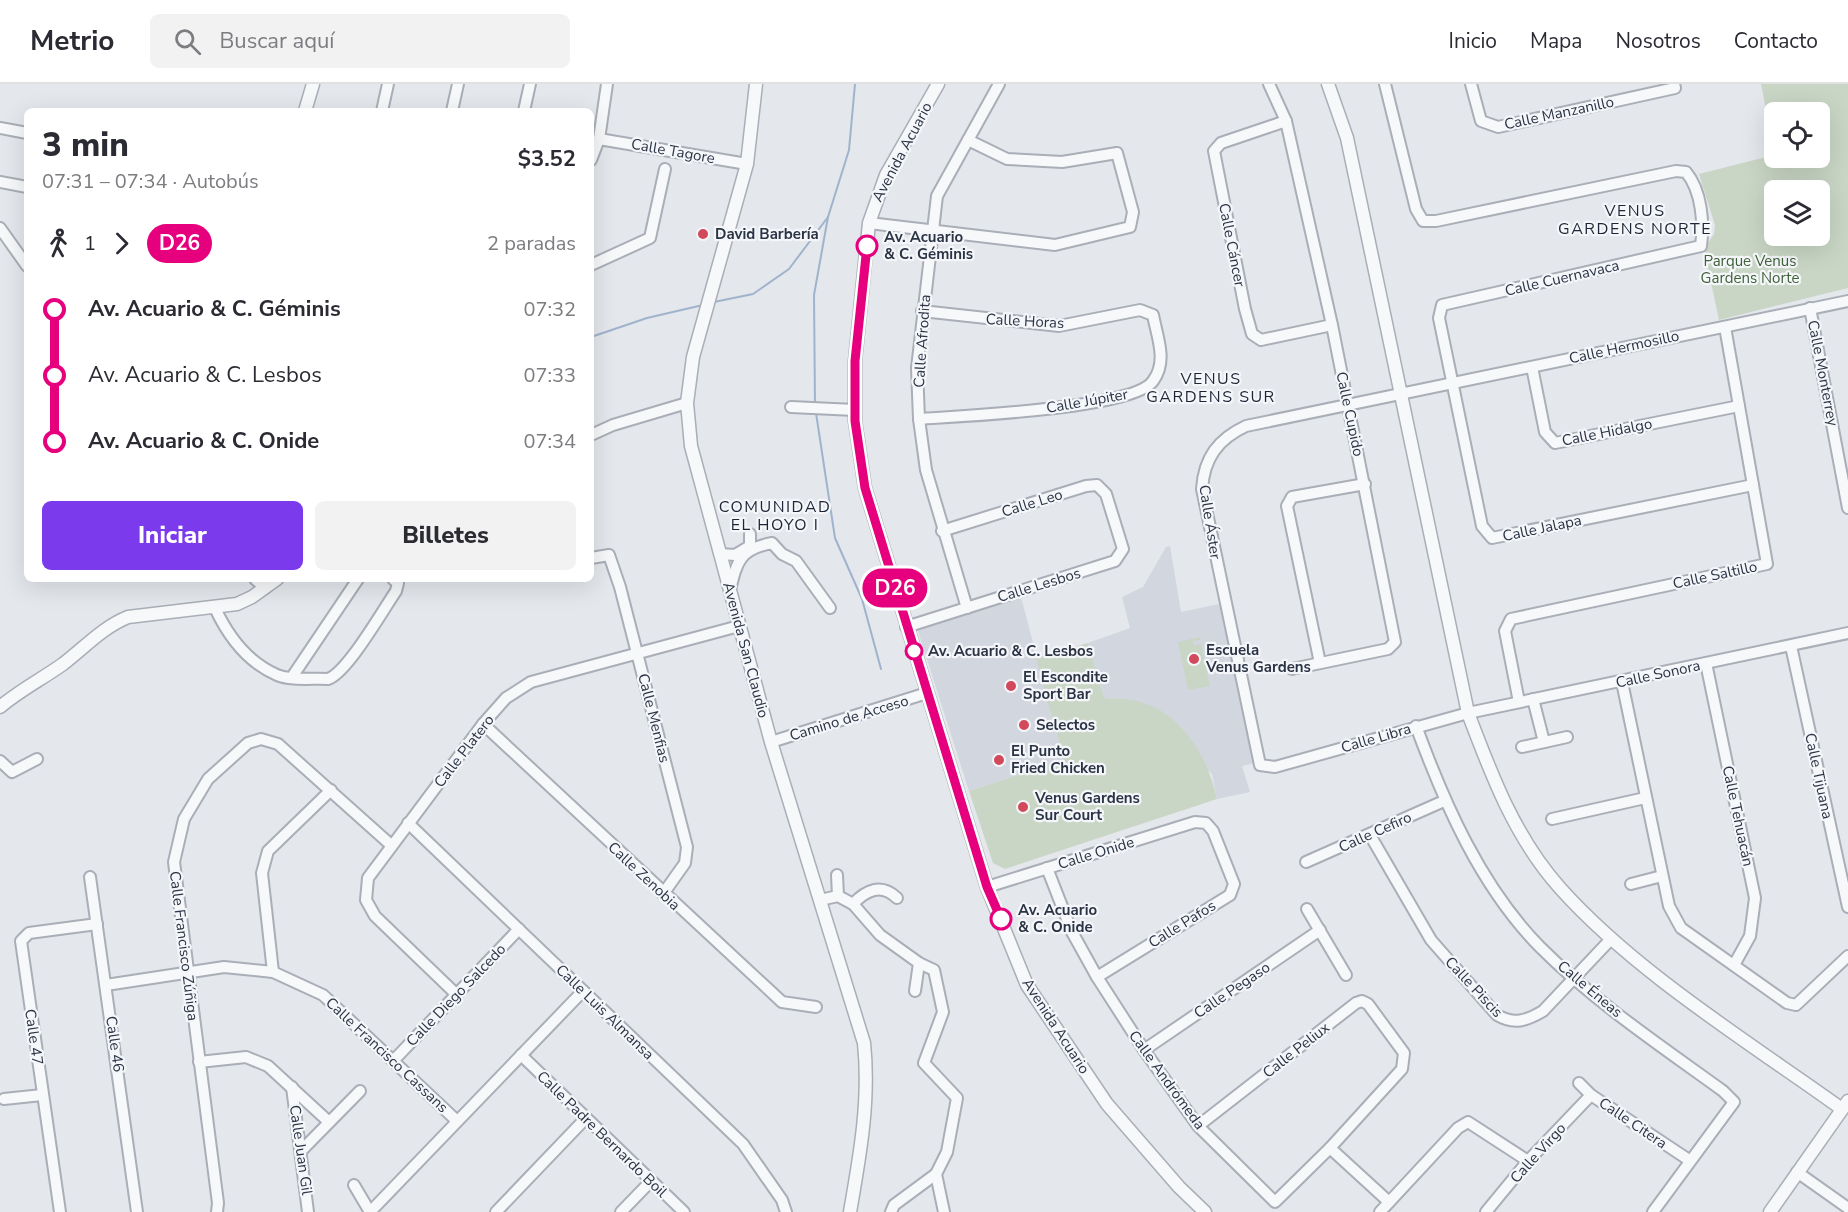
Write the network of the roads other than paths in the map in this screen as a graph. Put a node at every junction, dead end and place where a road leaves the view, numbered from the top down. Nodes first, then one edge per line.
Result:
1 (313, 84) edge
2 (388, 84) edge
3 (458, 84) edge
4 (530, 84) edge
5 (607, 84) edge
6 (756, 84) edge
7 (938, 84) edge
8 (999, 84) edge
9 (1269, 84) edge
10 (1328, 84) edge
11 (1385, 84) edge
12 (1471, 84) edge
13 (1674, 86) edge
14 (306, 108) edge
15 (383, 108) edge
16 (453, 108) edge
17 (525, 108) edge
18 (1286, 121) junction
19 (0, 128) edge
20 (24, 132) edge
21 (599, 139) junction
22 (968, 140) junction
23 (594, 152) edge
24 (747, 164) junction
25 (665, 169) dead end
26 (0, 183) edge
27 (24, 187) edge
28 (869, 223) junction
29 (0, 228) edge
30 (931, 232) junction
31 (24, 262) edge
32 (594, 265) edge
33 (1848, 301) edge
34 (1810, 308) junction
35 (1441, 310) joint
36 (922, 311) junction
37 (1126, 312) joint
38 (1332, 325) junction
39 (1725, 327) junction
40 (1532, 366) junction
41 (1453, 383) junction
42 (1401, 394) junction
43 (687, 403) junction
44 (1348, 405) junction
45 (1739, 406) junction
46 (791, 407) dead end
47 (855, 410) junction
48 (919, 419) junction
49 (594, 434) edge
50 (1365, 484) junction
51 (1753, 485) junction
52 (1110, 506) joint
53 (1848, 508) edge
54 (942, 531) junction
55 (750, 534) dead end
56 (720, 554) junction
57 (594, 558) edge
58 (258, 582) edge
59 (273, 582) edge
60 (356, 582) edge
61 (397, 582) edge
62 (265, 588) junction
63 (730, 590) junction
64 (215, 608) junction
65 (830, 608) dead end
66 (967, 608) junction
67 (739, 626) junction
68 (906, 627) junction
69 (1848, 633) edge
70 (1791, 646) junction
71 (637, 653) junction
72 (1320, 663) junction
73 (1706, 663) junction
74 (1293, 669) dead end
75 (292, 677) junction
76 (1622, 682) junction
77 (927, 693) junction
78 (1533, 699) junction
79 (1519, 702) junction
80 (0, 707) edge
81 (1468, 712) junction
82 (483, 724) junction
83 (1416, 726) junction
84 (1567, 737) dead end
85 (771, 742) junction
86 (1544, 742) junction
87 (1522, 747) dead end
88 (37, 759) dead end
89 (0, 761) edge
90 (1285, 764) joint
91 (331, 790) junction
92 (1645, 798) junction
93 (1444, 801) junction
94 (1552, 819) dead end
95 (408, 823) junction
96 (1206, 823) joint
97 (1370, 835) junction
98 (392, 845) junction
99 (1306, 862) dead end
100 (1047, 868) junction
101 (837, 875) dead end
102 (1662, 876) junction
103 (90, 877) dead end
104 (1631, 884) dead end
105 (987, 887) junction
106 (663, 894) junction
107 (838, 896) junction
108 (897, 898) dead end
109 (820, 900) junction
110 (853, 904) junction
111 (1848, 907) edge
112 (1308, 909) dead end
113 (97, 924) junction
114 (519, 929) junction
115 (1320, 930) junction
116 (1611, 939) junction
117 (1848, 957) edge
118 (919, 963) junction
119 (1734, 965) junction
120 (273, 972) junction
121 (187, 973) junction
122 (1346, 975) dead end
123 (1096, 977) junction
124 (1574, 977) junction
125 (106, 985) junction
126 (583, 991) junction
127 (915, 991) dead end
128 (456, 994) junction
129 (816, 1007) dead end
130 (1390, 1033) joint
131 (1144, 1050) junction
132 (521, 1055) junction
133 (394, 1060) junction
134 (199, 1062) junction
135 (1579, 1083) dead end
136 (292, 1086) junction
137 (360, 1091) dead end
138 (42, 1095) junction
139 (1591, 1095) junction
140 (4, 1099) dead end
141 (1846, 1105) edge
142 (586, 1118) junction
143 (457, 1121) junction
144 (329, 1122) junction
145 (1198, 1126) junction
146 (1330, 1148) junction
147 (302, 1150) junction
148 (1689, 1160) junction
149 (1528, 1161) junction
150 (1797, 1172) junction
151 (936, 1174) junction
152 (651, 1181) junction
153 (354, 1185) dead end
154 (1389, 1203) junction
155 (1848, 1208) edge
156 (60, 1212) edge
157 (137, 1212) edge
158 (217, 1212) edge
159 (308, 1212) edge
160 (370, 1212) edge
161 (496, 1212) edge
162 (621, 1212) edge
163 (684, 1212) edge
164 (786, 1212) edge
165 (850, 1212) edge
166 (891, 1212) edge
167 (944, 1212) edge
168 (1205, 1212) edge
169 (1380, 1212) edge
170 (1486, 1212) edge
171 (1653, 1212) edge
172 (1770, 1212) edge

1 - 14 street
2 - 15 street
3 - 16 street
4 - 17 street
5 - 21 street
6 - 24 street, Avenida San Claudio
7 - 28 street, Avenida Acuario
8 - 22 street, Calle Afrodita
9 - 18 street, Calle Cupido
10 - 42 street
11 - 35 street, Calle Cuernavaca
12 - 13 street, Calle Manzanillo
18 - 38 street, Calle Cupido
18 - 38 street, Calle Cáncer
19 - 20 street
21 - 23 street
21 - 24 street, Calle Tagore
22 - 30 street, Calle Afrodita
22 - 30 street
24 - 43 street, Avenida San Claudio
25 - 32 street
26 - 27 street
28 - 30 street
28 - 47 street, Avenida Acuario
29 - 31 street
30 - 36 street, Calle Afrodita
33 - 34 street, Calle Hermosillo
34 - 39 street, Calle Hermosillo
34 - 53 street, Calle Monterrey
35 - 41 street, Calle Jalapa
36 - 37 street, Calle Horas
36 - 48 street, Calle Afrodita
37 - 48 street, Calle Júpiter
38 - 44 street, Calle Cupido
39 - 40 street, Calle Hermosillo
39 - 45 street, Calle Saltillo
40 - 41 street, Calle Hermosillo
40 - 45 street, Calle Hidalgo
41 - 42 street, Calle Hermosillo
41 - 51 street, Calle Jalapa
42 - 44 street, Calle Áster
42 - 81 street
43 - 49 street
43 - 56 street, Avenida San Claudio
44 - 50 street, Calle Cupido
44 - 90 street, Calle Áster
45 - 51 street, Calle Saltillo
46 - 47 street
47 - 68 street, Avenida Acuario
48 - 54 street, Calle Afrodita
50 - 72 street, Calle Cupido
50 - 72 street
51 - 79 street, Calle Saltillo
52 - 54 street, Calle Leo
52 - 66 street, Calle Lesbos
54 - 66 street, Calle Afrodita
55 - 56 street
56 - 63 street, Avenida San Claudio
57 - 71 street, Calle Menfias
58 - 62 street
59 - 62 street
60 - 75 street
61 - 75 street
62 - 64 street
63 - 65 street
63 - 67 street, Avenida San Claudio
64 - 75 street
64 - 80 street
66 - 68 street, Calle Lesbos
67 - 71 street, Calle Platero
67 - 85 street, Avenida San Claudio
68 - 77 street, Avenida Acuario
69 - 70 street, Calle Sonora
70 - 73 street, Calle Sonora
70 - 111 street, Calle Tijuana
71 - 82 street, Calle Platero
71 - 106 street, Calle Menfias
72 - 74 street, Calle Cupido
73 - 76 street, Calle Sonora
73 - 119 street, Calle Tehuacán
76 - 78 street, Calle Sonora
76 - 92 street
77 - 85 street, Camino de Acceso
77 - 105 street, Avenida Acuario
78 - 79 street, Calle Sonora
78 - 86 street
79 - 81 street, Calle Sonora
81 - 83 street, Calle Libra
81 - 116 street
82 - 95 street, Calle Platero
82 - 106 street, Calle Zenobia
83 - 90 street, Calle Libra
83 - 93 street, Calle Éneas
84 - 86 street
85 - 109 street, Avenida San Claudio
86 - 87 street
88 - 89 street
91 - 98 street, Calle Francisco Zúñiga
91 - 120 street
91 - 121 street, Calle Francisco Zúñiga
92 - 94 street
92 - 102 street
93 - 97 street, Calle Cefiro
93 - 124 street, Calle Éneas
95 - 98 street, Calle Platero
95 - 114 street, Calle Luis Almansa
96 - 100 street, Calle Onide
96 - 123 street, Calle Pafos
97 - 99 street, Calle Cefiro
97 - 124 street, Calle Piscis
98 - 128 street, Calle Platero
100 - 105 street, Calle Onide
100 - 123 street, Calle Andrómeda
101 - 107 street
102 - 104 street
102 - 119 street
103 - 113 street, Calle 46
105 - 168 street, Avenida Acuario
106 - 129 street, Calle Zenobia
107 - 109 street
107 - 110 street
108 - 110 street
109 - 165 street, Avenida San Claudio
110 - 118 street
112 - 115 street
113 - 125 street, Calle 46
113 - 138 street, Calle 47
114 - 126 street, Calle Luis Almansa
114 - 128 street, Calle Diego Salcedo
115 - 122 street
115 - 131 street, Calle Pegaso
116 - 124 street, Calle Piscis
116 - 141 street
117 - 119 street
118 - 127 street
118 - 151 street
120 - 121 street, Calle Francisco Cassans
120 - 133 street, Calle Francisco Cassans
121 - 125 street, Calle Francisco Cassans
121 - 134 street, Calle Francisco Zúñiga
123 - 131 street, Calle Andrómeda
124 - 148 street, Calle Éneas
125 - 157 street, Calle 46
126 - 132 street
126 - 164 street, Calle Luis Almansa
128 - 133 street, Calle Diego Salcedo
130 - 145 street, Calle Peliux
130 - 146 street, Calle Andrómeda
131 - 145 street, Calle Andrómeda
132 - 142 street, Calle Padre Bernardo Boil
132 - 143 street
133 - 143 street, Calle Francisco Cassans
134 - 136 street
134 - 158 street, Calle Francisco Zúñiga
135 - 139 street, Calle Citera
136 - 144 street
136 - 147 street, Calle Juan Gil
137 - 144 street
138 - 140 street
138 - 156 street, Calle 47
139 - 148 street, Calle Citera
139 - 149 street, Calle Virgo
141 - 150 street
142 - 152 street, Calle Padre Bernardo Boil
142 - 161 street
143 - 160 street
144 - 147 street
145 - 146 street, Calle Andrómeda
146 - 154 street
147 - 159 street, Calle Juan Gil
148 - 171 street, Calle Éneas
149 - 154 street
149 - 170 street, Calle Virgo
150 - 155 street
150 - 172 street
151 - 166 street
151 - 167 street
152 - 162 street
152 - 163 street, Calle Padre Bernardo Boil
153 - 160 street
154 - 169 street

